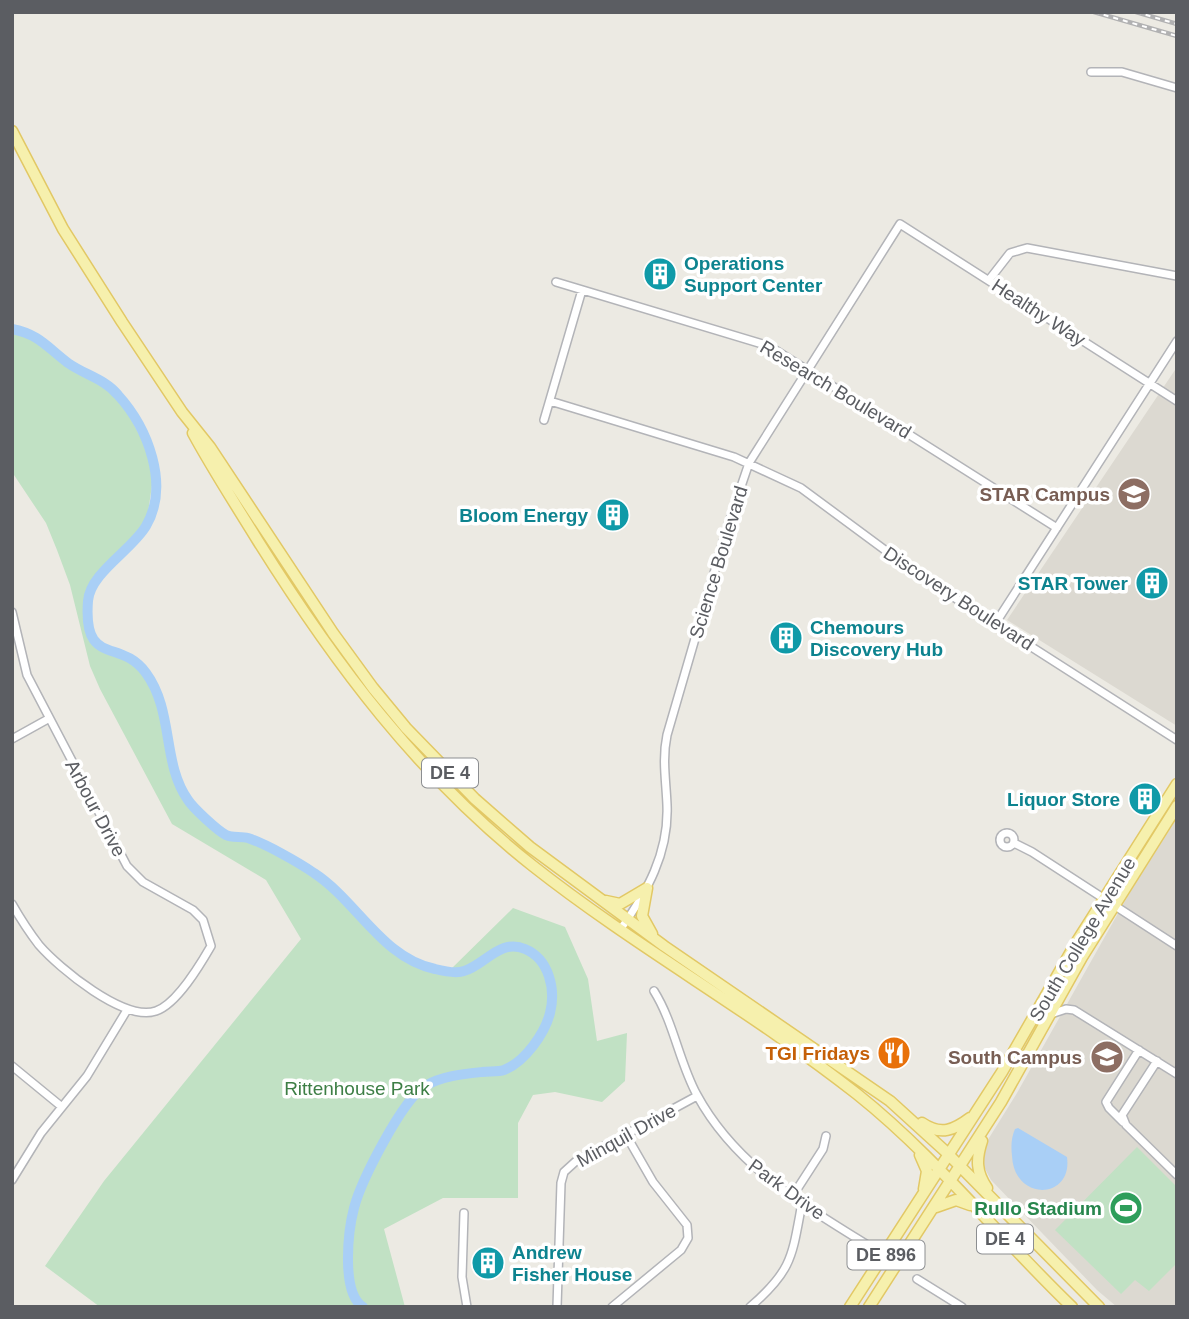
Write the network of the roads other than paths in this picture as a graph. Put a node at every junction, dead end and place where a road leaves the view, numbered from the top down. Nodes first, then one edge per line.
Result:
1 (1091, 72) dead end
2 (1177, 88) edge
3 (12, 131) edge
4 (900, 224) joint
5 (1177, 276) edge
6 (989, 280) junction
7 (555, 282) dead end
8 (582, 290) junction
9 (1177, 341) edge
10 (807, 369) junction
11 (1149, 384) junction
12 (550, 401) junction
13 (1177, 401) edge
14 (182, 412) junction
15 (544, 420) dead end
16 (749, 463) junction
17 (1057, 528) junction
18 (12, 612) edge
19 (995, 624) junction
20 (48, 719) junction
21 (1174, 737) edge
22 (12, 739) edge
23 (1177, 747) edge
24 (1177, 784) edge
25 (1177, 806) edge
26 (1014, 843) dead end
27 (648, 887) junction
28 (588, 892) junction
29 (1109, 902) junction
30 (12, 904) edge
31 (628, 920) junction
32 (620, 930) junction
33 (664, 946) junction
34 (1177, 946) edge
35 (654, 992) dead end
36 (127, 1010) junction
37 (1051, 1014) junction
38 (1139, 1050) junction
39 (1157, 1061) junction
40 (12, 1066) edge
41 (1177, 1074) edge
42 (697, 1096) junction
43 (890, 1101) junction
44 (62, 1107) junction
45 (975, 1114) junction
46 (987, 1125) junction
47 (1126, 1125) junction
48 (626, 1135) junction
49 (826, 1136) dead end
50 (912, 1142) junction
51 (949, 1155) junction
52 (960, 1167) junction
53 (940, 1170) junction
54 (1177, 1175) edge
55 (12, 1180) edge
56 (951, 1182) junction
57 (792, 1197) junction
58 (920, 1201) junction
59 (802, 1203) junction
60 (999, 1206) junction
61 (975, 1208) junction
62 (934, 1209) junction
63 (464, 1213) dead end
64 (885, 1256) junction
65 (917, 1279) dead end
66 (467, 1307) edge
67 (557, 1307) edge
68 (612, 1307) edge
69 (750, 1307) edge
70 (850, 1307) edge
71 (869, 1307) edge
72 (962, 1307) edge
73 (1072, 1307) edge
74 (1098, 1307) edge

1 - 2 street
3 - 14 main road, DE 4
4 - 6 street, Healthy Way
4 - 10 street, Science Boulevard
5 - 6 street
6 - 11 street, Healthy Way
7 - 8 street, Research Boulevard
8 - 10 street, Research Boulevard
8 - 12 street
9 - 11 street
10 - 16 street, Science Boulevard
10 - 17 street, Research Boulevard
11 - 13 street, Healthy Way
11 - 17 street
12 - 15 street
12 - 16 street, Discovery Boulevard
14 - 28 main road, DE 4
14 - 32 main road, DE 4
16 - 19 street, Discovery Boulevard
16 - 27 street, Science Boulevard
17 - 19 street
18 - 20 street, Arbour Drive
19 - 21 street, Discovery Boulevard
20 - 22 street
20 - 36 street, Arbour Drive
21 - 23 street, Discovery Boulevard
24 - 29 main road, South College Avenue
25 - 29 main road, South College Avenue
26 - 29 street
27 - 28 main road
27 - 31 street, Science Boulevard
27 - 33 main road
28 - 31 main road, DE 4
29 - 34 street
29 - 37 main road, South College Avenue
29 - 45 main road, South College Avenue
30 - 36 street
31 - 32 street, Science Boulevard
31 - 33 main road, DE 4
32 - 50 main road, DE 4
33 - 43 main road, DE 4
35 - 42 street, Park Drive
36 - 44 street
37 - 38 street
37 - 46 main road, South College Avenue
38 - 39 street
38 - 47 street
39 - 41 street
39 - 47 street
40 - 44 street
42 - 48 street, Minquil Drive
42 - 57 street, Park Drive
43 - 45 main road
43 - 51 main road, DE 4
44 - 55 street
45 - 51 main road, South College Avenue
46 - 52 main road, South College Avenue
46 - 60 main road
47 - 54 street
48 - 67 street, Minquil Drive
48 - 68 street
49 - 57 street
50 - 53 main road, DE 4
50 - 58 main road, DE 896
51 - 52 main road, DE 4
51 - 53 main road, South College Avenue
52 - 56 main road, South College Avenue / DE 896
52 - 60 main road, DE 4
53 - 56 main road, DE 4
53 - 58 main road, South College Avenue
56 - 61 main road, DE 4
56 - 62 main road, South College Avenue / DE 896
57 - 59 street, Park Drive
58 - 64 main road, South College Avenue / DE 896
59 - 64 street, Park Drive
59 - 69 street
60 - 74 main road, DE 4
61 - 62 main road
61 - 73 main road, DE 4
62 - 71 main road, South College Avenue / DE 896
63 - 66 street
64 - 70 main road, South College Avenue / DE 896
65 - 72 street

